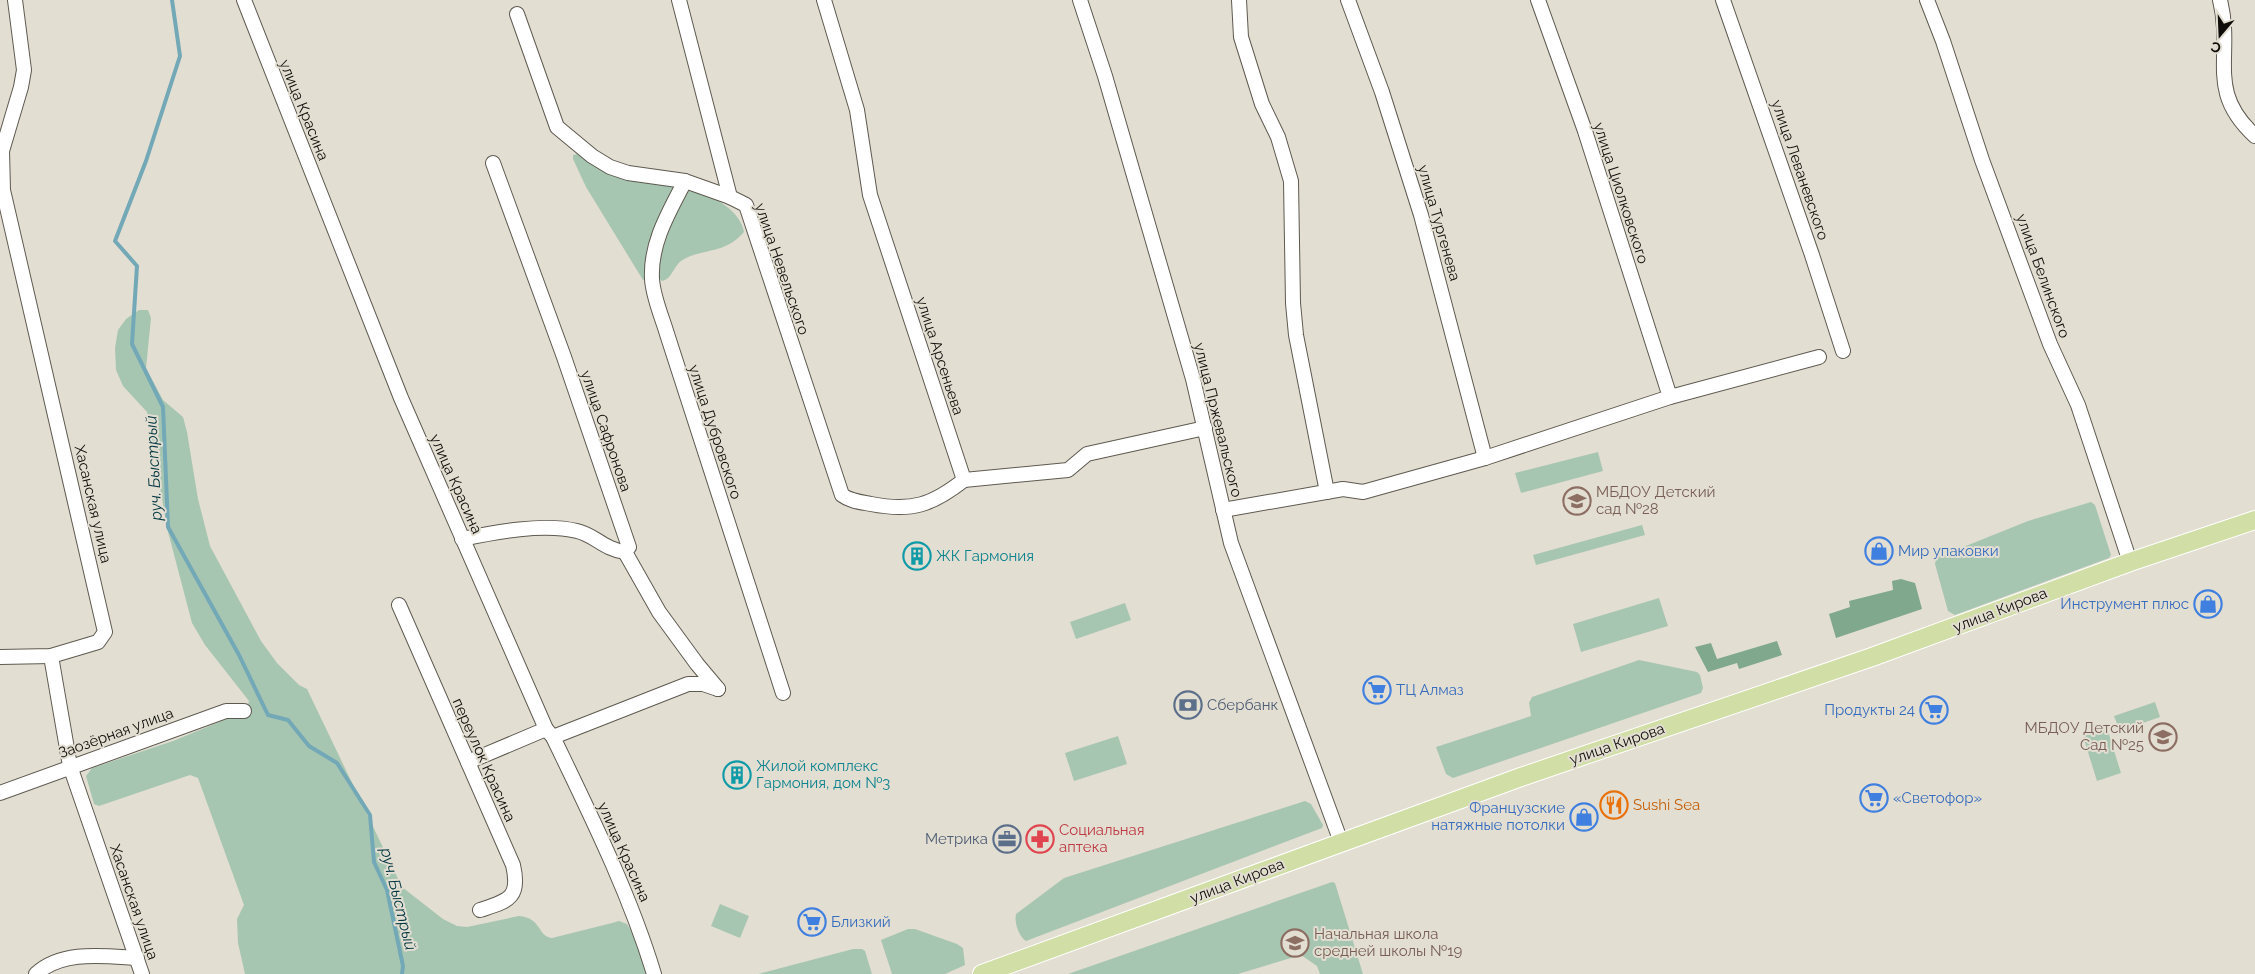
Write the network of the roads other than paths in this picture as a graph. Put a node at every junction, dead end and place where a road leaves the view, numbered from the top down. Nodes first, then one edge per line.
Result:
1 (15, 0) edge
2 (244, 0) edge
3 (679, 0) edge
4 (824, 0) edge
5 (1080, 0) edge
6 (1238, 0) edge
7 (1348, 0) edge
8 (1538, 0) edge
9 (1723, 0) edge
10 (1927, 0) edge
11 (2220, 0) edge
12 (517, 14) dead end
13 (2255, 136) edge
14 (493, 163) dead end
15 (685, 181) junction
16 (730, 197) junction
17 (1843, 351) dead end
18 (1819, 357) dead end
19 (1670, 397) junction
20 (1205, 428) junction
21 (1485, 458) junction
22 (964, 480) junction
23 (1327, 492) junction
24 (1223, 510) junction
25 (2255, 520) edge
26 (462, 539) junction
27 (625, 552) junction
28 (2130, 562) junction
29 (400, 605) dead end
30 (0, 655) edge
31 (51, 656) junction
32 (783, 693) dead end
33 (244, 711) dead end
34 (549, 733) junction
35 (468, 762) junction
36 (70, 766) junction
37 (0, 793) edge
38 (1341, 842) junction
39 (480, 910) dead end
40 (137, 958) junction
41 (993, 972) edge
42 (36, 974) edge
43 (142, 974) edge
44 (654, 974) edge

1 - 31 street, Хасанская улица
2 - 26 street, улица Красина
3 - 16 street
4 - 22 street, улица Арсеньева
5 - 20 street, улица Пржевальского
6 - 23 street
7 - 21 street, улица Тургенева
8 - 19 street, улица Циолковского
9 - 17 street, улица Леваневского
10 - 28 street, улица Белинского
11 - 13 street
12 - 15 street, улица Невельского
14 - 27 street, улица Сафронова
15 - 16 street, улица Невельского
15 - 32 street, улица Дубровского
16 - 22 street, улица Невельского
18 - 19 street
19 - 21 street
20 - 22 street
20 - 24 street, улица Пржевальского
21 - 23 street
23 - 24 street
24 - 38 street, улица Пржевальского
25 - 28 main road, улица Кирова
26 - 27 street
26 - 34 street, улица Красина
27 - 34 street, улица Сафронова
28 - 38 main road, улица Кирова
29 - 35 street, переулок Красина
30 - 31 street
31 - 36 street, Хасанская улица
33 - 36 street, Заозёрная улица
34 - 35 street
34 - 44 street, улица Красина
35 - 39 street, переулок Красина
36 - 37 street, Заозёрная улица
36 - 40 street, Хасанская улица
38 - 41 main road, улица Кирова
40 - 42 street
40 - 43 street, Хасанская улица

